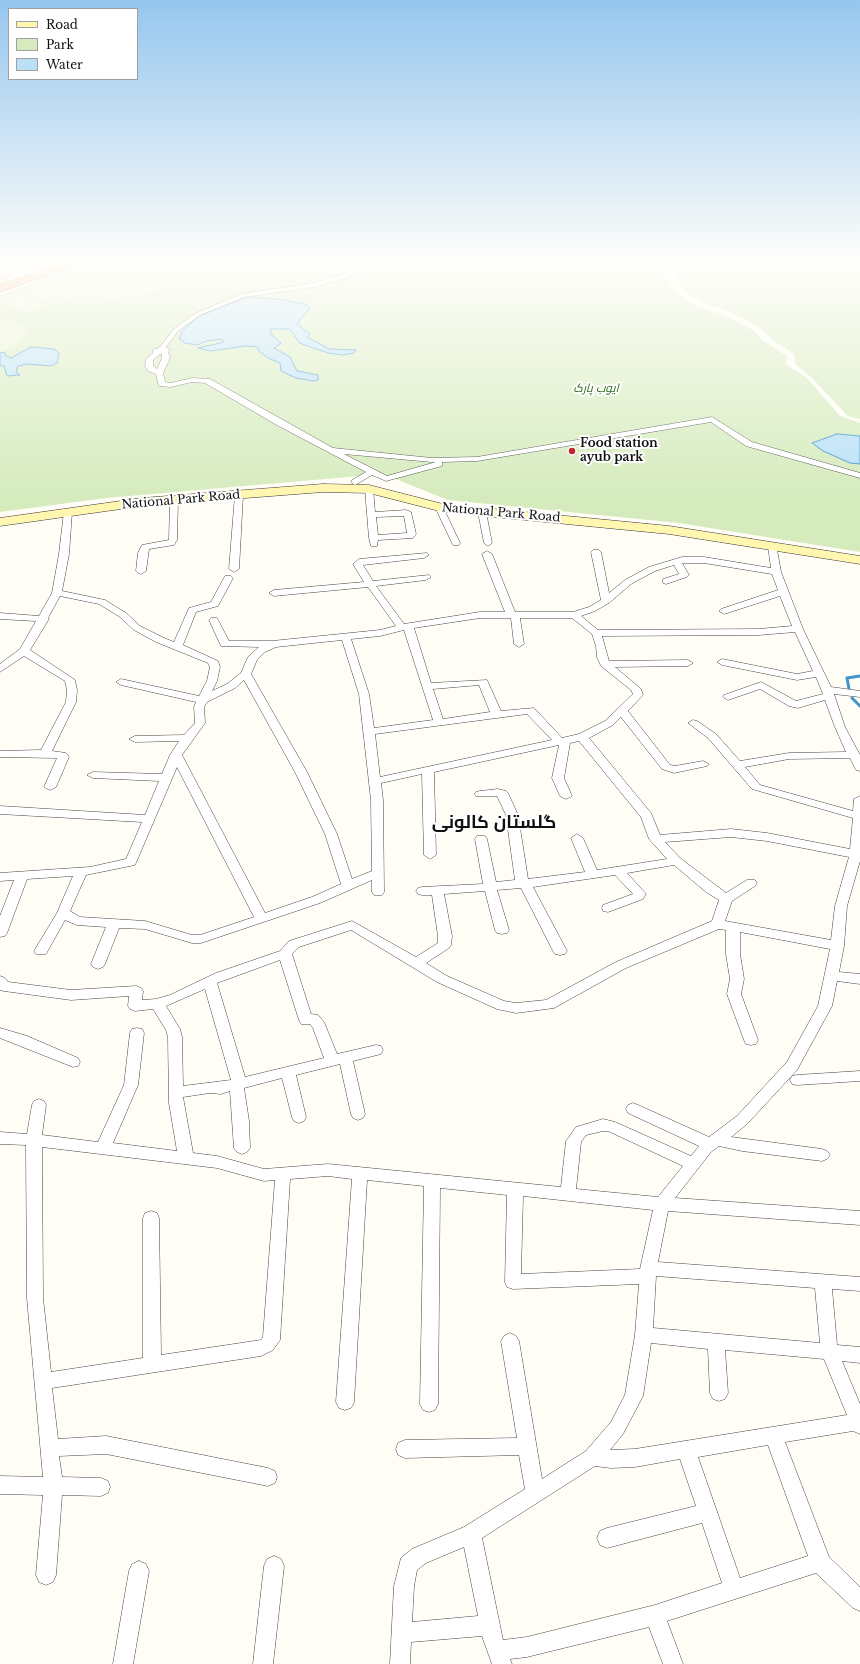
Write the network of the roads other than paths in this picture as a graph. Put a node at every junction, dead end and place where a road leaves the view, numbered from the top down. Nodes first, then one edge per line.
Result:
1 (169, 341) edge
2 (162, 350) junction
3 (159, 373) junction
4 (344, 454) junction
5 (452, 460) junction
6 (372, 472) junction
7 (860, 476) edge
8 (355, 482) junction
9 (385, 486) junction
10 (368, 488) junction
11 (239, 495) junction
12 (174, 500) junction
13 (439, 507) junction
14 (68, 512) junction
15 (482, 512) junction
16 (371, 515) junction
17 (0, 517) edge
18 (0, 522) edge
19 (651, 525) junction
20 (456, 543) dead end
21 (488, 544) dead end
22 (773, 546) junction
23 (596, 552) dead end
24 (487, 554) dead end
25 (424, 555) dead end
26 (860, 555) edge
27 (860, 560) edge
28 (677, 562) junction
29 (234, 569) dead end
30 (140, 571) dead end
31 (776, 572) junction
32 (426, 577) dead end
33 (228, 578) dead end
34 (666, 581) dead end
35 (370, 584) junction
36 (783, 592) junction
37 (57, 593) junction
38 (274, 593) dead end
39 (606, 600) junction
40 (724, 611) dead end
41 (513, 615) junction
42 (574, 615) junction
43 (0, 616) edge
44 (44, 619) junction
45 (214, 620) dead end
46 (405, 627) junction
47 (798, 629) junction
48 (596, 633) junction
49 (346, 638) junction
50 (274, 644) junction
51 (519, 644) dead end
52 (177, 647) junction
53 (24, 651) junction
54 (722, 662) dead end
55 (688, 663) dead end
56 (605, 664) junction
57 (0, 668) edge
58 (819, 673) junction
59 (246, 674) junction
60 (121, 682) dead end
61 (427, 686) junction
62 (828, 693) junction
63 (860, 694) edge
64 (728, 697) dead end
65 (202, 700) junction
66 (622, 711) junction
67 (498, 715) junction
68 (439, 722) junction
69 (693, 723) dead end
70 (369, 732) junction
71 (582, 737) junction
72 (187, 738) junction
73 (135, 739) dead end
74 (562, 741) junction
75 (0, 754) edge
76 (43, 754) junction
77 (176, 755) junction
78 (854, 755) junction
79 (703, 764) dead end
80 (736, 765) junction
81 (860, 768) edge
82 (428, 770) junction
83 (93, 775) dead end
84 (167, 778) junction
85 (375, 782) junction
86 (50, 787) dead end
87 (480, 794) dead end
88 (566, 796) dead end
89 (860, 799) edge
90 (0, 810) edge
91 (859, 816) junction
92 (150, 819) junction
93 (577, 838) dead end
94 (481, 839) dead end
95 (655, 839) junction
96 (856, 854) junction
97 (430, 855) dead end
98 (676, 861) junction
99 (618, 871) junction
100 (81, 872) junction
101 (377, 873) junction
102 (593, 875) junction
103 (22, 876) junction
104 (0, 877) edge
105 (752, 882) dead end
106 (523, 883) junction
107 (348, 885) junction
108 (490, 886) junction
109 (437, 890) junction
110 (422, 891) dead end
111 (378, 892) dead end
112 (726, 899) junction
113 (608, 908) dead end
114 (63, 913) junction
115 (262, 919) junction
116 (114, 923) junction
117 (718, 924) junction
118 (733, 927) junction
119 (502, 930) dead end
120 (0, 933) edge
121 (837, 946) junction
122 (560, 950) dead end
123 (41, 951) dead end
124 (285, 954) junction
125 (417, 963) junction
126 (98, 964) dead end
127 (831, 976) junction
128 (860, 979) edge
129 (210, 981) junction
130 (0, 982) edge
131 (157, 1004) junction
132 (137, 1033) dead end
133 (0, 1034) edge
134 (751, 1040) dead end
135 (376, 1050) dead end
136 (338, 1059) junction
137 (73, 1062) dead end
138 (288, 1071) junction
139 (860, 1076) edge
140 (797, 1080) dead end
141 (237, 1084) junction
142 (177, 1093) junction
143 (39, 1105) dead end
144 (633, 1109) dead end
145 (358, 1114) dead end
146 (299, 1117) dead end
147 (0, 1138) edge
148 (34, 1140) junction
149 (714, 1142) junction
150 (103, 1148) junction
151 (242, 1148) dead end
152 (822, 1155) dead end
153 (186, 1158) junction
154 (694, 1164) junction
155 (282, 1173) junction
156 (360, 1174) junction
157 (432, 1180) junction
158 (515, 1189) junction
159 (568, 1194) junction
160 (662, 1204) junction
161 (151, 1218) dead end
162 (860, 1218) edge
163 (648, 1272) junction
164 (823, 1281) junction
165 (860, 1284) edge
166 (644, 1335) junction
167 (510, 1341) dead end
168 (716, 1341) junction
169 (829, 1351) junction
170 (860, 1355) edge
171 (152, 1364) junction
172 (43, 1381) junction
173 (719, 1393) dead end
174 (345, 1402) dead end
175 (429, 1404) dead end
176 (859, 1424) edge
177 (774, 1436) junction
178 (528, 1446) junction
179 (49, 1450) junction
180 (406, 1450) dead end
181 (686, 1450) junction
182 (593, 1457) junction
183 (268, 1477) dead end
184 (0, 1485) edge
185 (53, 1486) junction
186 (101, 1487) dead end
187 (535, 1493) junction
188 (708, 1512) junction
189 (471, 1534) junction
190 (607, 1538) dead end
191 (820, 1563) junction
192 (274, 1566) dead end
193 (139, 1571) dead end
194 (46, 1575) dead end
195 (734, 1589) junction
196 (860, 1601) edge
197 (655, 1615) junction
198 (490, 1625) junction
199 (401, 1633) junction
200 (500, 1659) edge
201 (123, 1664) edge
202 (263, 1664) edge
203 (400, 1664) edge
204 (673, 1664) edge

1 - 2 street
2 - 3 street
2 - 3 street
3 - 4 street
4 - 5 street
4 - 6 street
5 - 7 street
5 - 9 street
6 - 8 street
6 - 9 street
8 - 9 main road, National Park Road
8 - 17 main road, National Park Road
9 - 10 main road, National Park Road
9 - 13 main road, National Park Road
9 - 19 main road, National Park Road
10 - 11 main road, National Park Road
10 - 16 street
11 - 12 main road, National Park Road
11 - 29 street
12 - 14 main road, National Park Road
12 - 30 street
13 - 15 main road, National Park Road
13 - 20 street
14 - 18 main road, National Park Road
14 - 37 street
15 - 19 main road, National Park Road
15 - 21 street
16 - 16 street
19 - 22 main road, National Park Road
19 - 26 main road, National Park Road
22 - 27 main road, National Park Road
22 - 31 street
23 - 39 street
24 - 41 street
25 - 35 street
28 - 31 street
28 - 34 street
28 - 39 street
31 - 36 street
32 - 35 street
33 - 52 street
35 - 38 street
35 - 46 street
36 - 40 street
36 - 47 street
37 - 44 street
37 - 52 street
39 - 42 street
41 - 42 street
41 - 46 street
41 - 51 street
42 - 48 street
43 - 44 street
44 - 53 street
45 - 50 street
46 - 49 street
46 - 61 street
47 - 48 street
47 - 58 street
48 - 56 street
49 - 50 street
49 - 70 street
50 - 59 street
52 - 65 street
53 - 57 street
53 - 76 street
54 - 58 street
55 - 56 street
56 - 66 street
58 - 62 street
59 - 65 street
59 - 107 street
60 - 65 street
61 - 67 street
61 - 68 street
62 - 63 street
62 - 64 street
62 - 78 street
65 - 72 street
66 - 71 street
66 - 79 street
67 - 68 street
67 - 74 street
68 - 70 street
69 - 80 street
70 - 85 street
71 - 74 street
71 - 95 street
72 - 73 street
72 - 77 street
74 - 82 street
74 - 88 street
75 - 76 street
76 - 86 street
77 - 84 street
77 - 115 street
78 - 80 street
78 - 81 street
80 - 91 street
82 - 85 street
82 - 97 street
83 - 84 street
84 - 92 street
85 - 101 street
87 - 106 street
89 - 91 street
90 - 92 street
91 - 96 street
92 - 100 street
93 - 102 street
94 - 108 street
95 - 96 street
95 - 98 street
96 - 121 street
98 - 99 street
98 - 112 street
99 - 102 street
99 - 113 street
100 - 103 street
100 - 114 street
101 - 107 street
101 - 111 street
102 - 106 street
103 - 104 street
103 - 120 street
105 - 112 street
106 - 108 street
106 - 122 street
107 - 115 street
108 - 109 street
108 - 119 street
109 - 110 street
109 - 125 street
112 - 117 street
114 - 116 street
114 - 123 street
115 - 116 street
116 - 126 street
117 - 118 street
117 - 125 street
118 - 121 street
118 - 134 street
121 - 127 street
124 - 125 street
124 - 129 street
124 - 136 street
127 - 128 street
127 - 149 street
129 - 131 street
129 - 141 street
130 - 131 street
131 - 142 street
132 - 150 street
133 - 137 street
135 - 136 street
136 - 138 street
136 - 145 street
138 - 141 street
138 - 146 street
139 - 140 street
141 - 142 street
141 - 151 street
142 - 153 street
143 - 148 street
144 - 149 street
147 - 148 street
148 - 150 street
148 - 172 street
149 - 152 street
149 - 154 street
150 - 153 street
153 - 155 street
154 - 159 street
154 - 160 street
155 - 156 street
155 - 171 street
156 - 157 street
156 - 174 street
157 - 158 street
157 - 175 street
158 - 159 street
158 - 163 street
159 - 160 street
160 - 162 street
160 - 163 street
161 - 171 street
163 - 164 street
163 - 166 street
164 - 165 street
164 - 169 street
166 - 168 street
166 - 182 street
167 - 178 street
168 - 169 street
168 - 173 street
169 - 170 street
169 - 176 street
171 - 172 street
172 - 179 street
176 - 177 street
177 - 181 street
177 - 191 street
178 - 180 street
178 - 187 street
179 - 183 street
179 - 185 street
181 - 182 street
181 - 188 street
182 - 187 street
184 - 185 street
185 - 186 street
185 - 194 street
187 - 189 street
188 - 190 street
188 - 195 street
189 - 198 street
189 - 199 street
191 - 195 street
191 - 196 street
192 - 202 street
193 - 201 street
195 - 197 street
197 - 200 street
197 - 204 street
198 - 199 street
198 - 200 street
199 - 203 street

